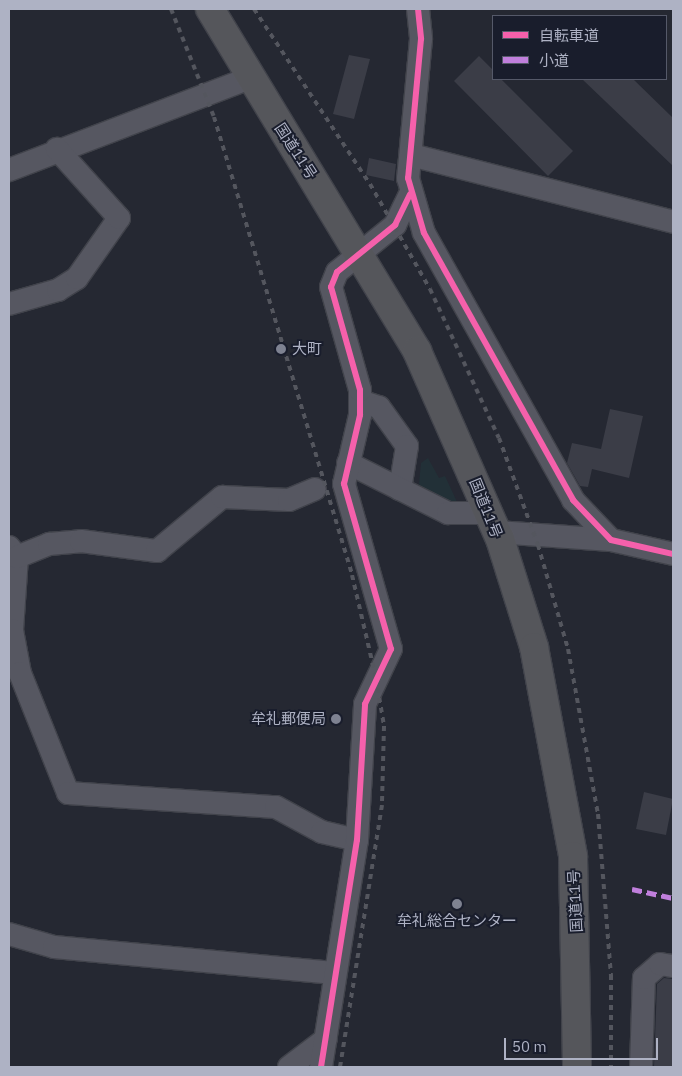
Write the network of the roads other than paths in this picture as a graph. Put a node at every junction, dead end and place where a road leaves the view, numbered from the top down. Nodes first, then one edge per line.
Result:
1 (210, 9) edge
2 (418, 9) edge
3 (250, 78) junction
4 (57, 150) junction
5 (411, 155) junction
6 (9, 170) edge
7 (410, 194) junction
8 (673, 222) edge
9 (361, 251) junction
10 (9, 304) edge
11 (360, 401) junction
12 (348, 463) junction
13 (315, 489) dead end
14 (400, 489) junction
15 (493, 523) junction
16 (611, 540) junction
17 (13, 552) edge
18 (673, 554) edge
19 (11, 601) edge
20 (357, 840) junction
21 (9, 934) edge
22 (673, 966) edge
23 (334, 973) junction
24 (326, 1039) junction
25 (289, 1067) edge
26 (321, 1067) edge
27 (578, 1067) edge
28 (641, 1067) edge

1 - 3 highway, 国道11号
2 - 5 street
3 - 4 street
3 - 9 highway, 国道11号
4 - 6 street
4 - 10 street
5 - 7 street
5 - 8 street
7 - 9 street
7 - 16 street
9 - 11 street
9 - 15 highway, 国道11号
11 - 12 street
11 - 14 street
12 - 14 street
12 - 20 street
13 - 17 street
14 - 15 street
15 - 16 street
15 - 27 highway, 国道11号
16 - 18 street
17 - 19 street
19 - 20 street
20 - 23 street
21 - 23 street
22 - 28 street
23 - 24 street
24 - 25 street
24 - 26 street

